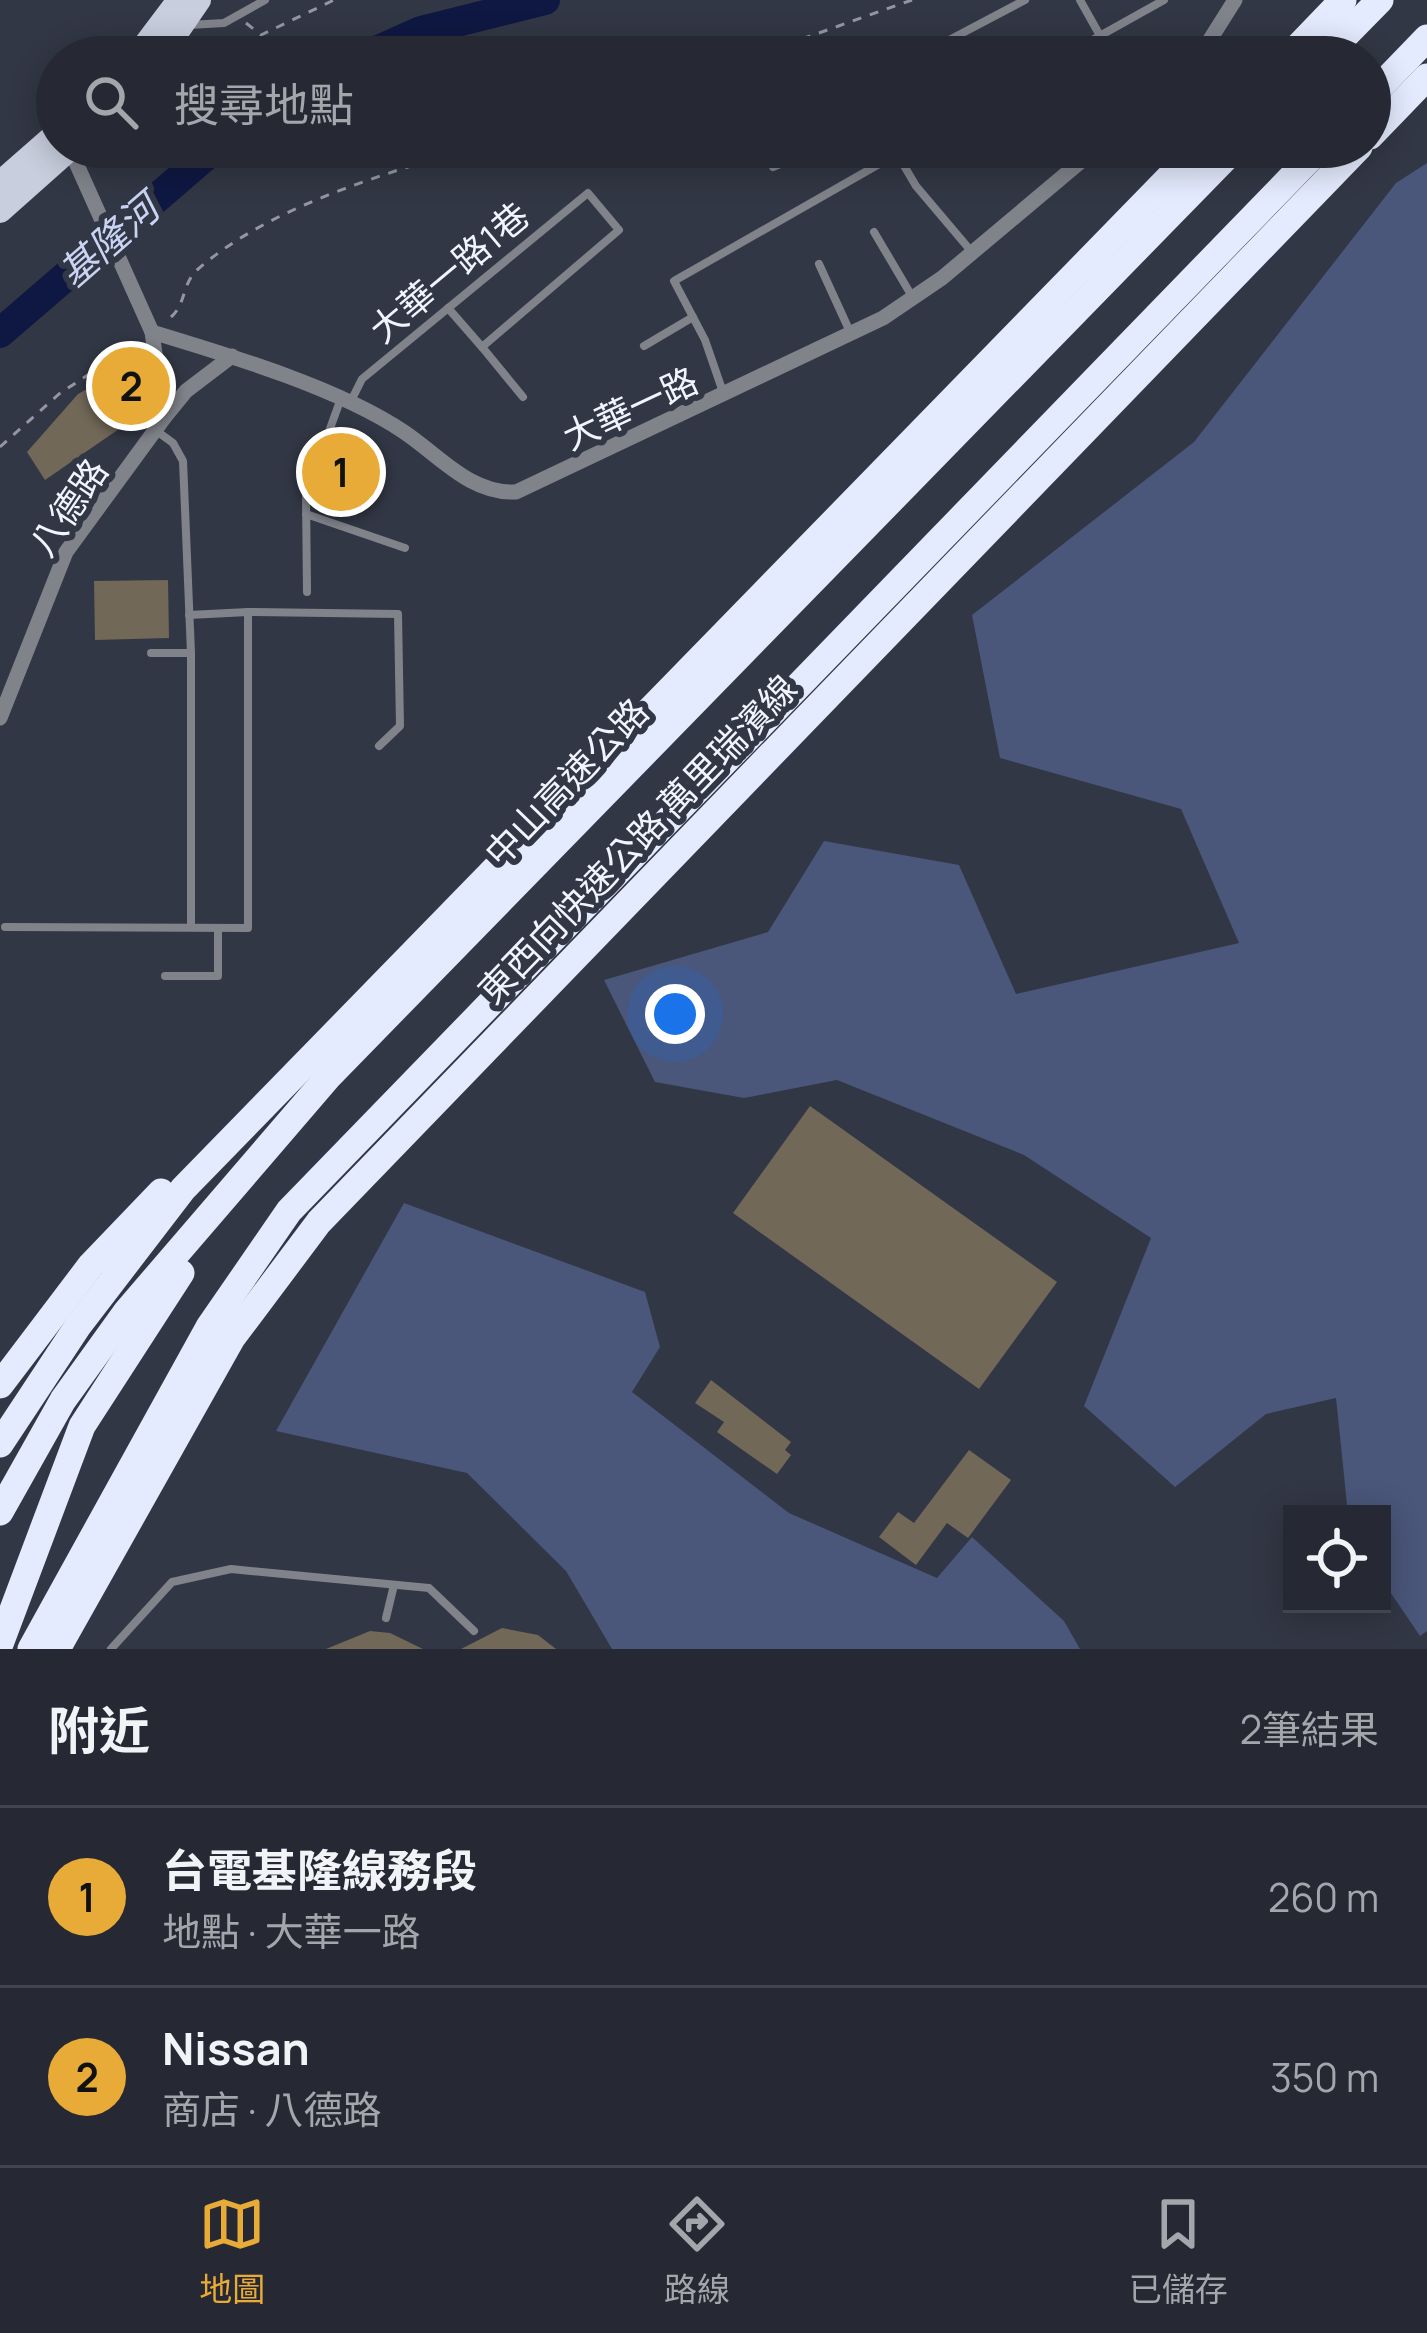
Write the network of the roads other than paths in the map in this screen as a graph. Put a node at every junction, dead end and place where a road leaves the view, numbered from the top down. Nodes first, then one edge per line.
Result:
1 (199, 0) edge
2 (265, 0) edge
3 (1024, 0) edge
4 (1080, 0) edge
5 (1164, 0) edge
6 (1234, 0) edge
7 (1343, 0) edge
8 (1380, 0) edge
9 (182, 12) edge
10 (1099, 35) joint
11 (157, 36) edge
12 (956, 36) edge
13 (1212, 36) edge
14 (1308, 36) edge
15 (1345, 36) edge
16 (1427, 38) edge
17 (1391, 75) edge
18 (1427, 77) edge
19 (1391, 114) edge
20 (36, 162) edge
21 (43, 168) edge
22 (78, 168) edge
23 (865, 168) edge
24 (906, 168) edge
25 (1073, 168) edge
26 (1178, 168) edge
27 (1215, 168) edge
28 (1301, 168) edge
29 (1339, 168) edge
30 (0, 183) edge
31 (0, 211) edge
32 (874, 232) dead end
33 (973, 253) junction
34 (820, 263) dead end
35 (914, 299) junction
36 (448, 308) junction
37 (693, 316) junction
38 (152, 332) junction
39 (852, 335) junction
40 (644, 346) dead end
41 (482, 347) junction
42 (232, 356) junction
43 (523, 397) dead end
44 (725, 397) junction
45 (345, 403) junction
46 (161, 425) junction
47 (306, 514) junction
48 (405, 548) dead end
49 (307, 592) dead end
50 (248, 613) junction
51 (189, 616) junction
52 (151, 653) dead end
53 (191, 653) junction
54 (0, 718) edge
55 (380, 746) dead end
56 (5, 927) dead end
57 (191, 928) junction
58 (218, 928) junction
59 (166, 976) dead end
60 (329, 1076) junction
61 (280, 1086) junction
62 (0, 1385) edge
63 (0, 1444) edge
64 (160, 1446) junction
65 (0, 1512) edge
66 (394, 1585) junction
67 (386, 1618) dead end
68 (474, 1631) dead end
69 (0, 1644) edge
70 (31, 1649) edge
71 (57, 1649) edge
72 (111, 1649) edge

1 - 9 main road
2 - 9 lane
3 - 12 lane
4 - 10 lane
5 - 10 lane
6 - 13 street
7 - 14 highway
8 - 15 highway
9 - 11 main road
16 - 17 highway
18 - 19 highway
20 - 30 main road
21 - 31 main road
22 - 38 street
23 - 37 lane
24 - 33 lane
25 - 33 street, 大華一路
26 - 61 highway, 中山高速公路
27 - 60 highway, 中山高速公路
28 - 64 highway, 東西向快速公路 萬里瑞濱線
29 - 64 highway, 東西向快速公路 萬里瑞濱線
32 - 35 lane
33 - 35 street, 大華一路
34 - 39 lane
35 - 39 street, 大華一路
36 - 41 lane
36 - 41 lane, 大華一路1巷
36 - 45 lane, 大華一路1巷
37 - 40 lane
37 - 44 lane
38 - 42 street, 大華一路
38 - 46 street
39 - 44 street, 大華一路
41 - 43 lane
42 - 45 street, 大華一路
42 - 46 street, 八德路
44 - 45 street, 大華一路
45 - 47 lane, 大華一路1巷
46 - 51 lane
46 - 54 street, 八德路
47 - 48 lane
47 - 49 lane, 大華一路1巷
50 - 51 lane
50 - 55 lane
50 - 58 lane
51 - 53 lane
52 - 53 lane
53 - 57 lane
56 - 57 lane
57 - 58 lane
58 - 59 lane
60 - 65 highway, 中山高速公路
60 - 69 highway
61 - 62 highway
61 - 63 highway, 中山高速公路
64 - 70 highway, 東西向快速公路 萬里瑞濱線
64 - 71 highway, 東西向快速公路 萬里瑞濱線
66 - 67 lane
66 - 68 lane
66 - 72 lane

